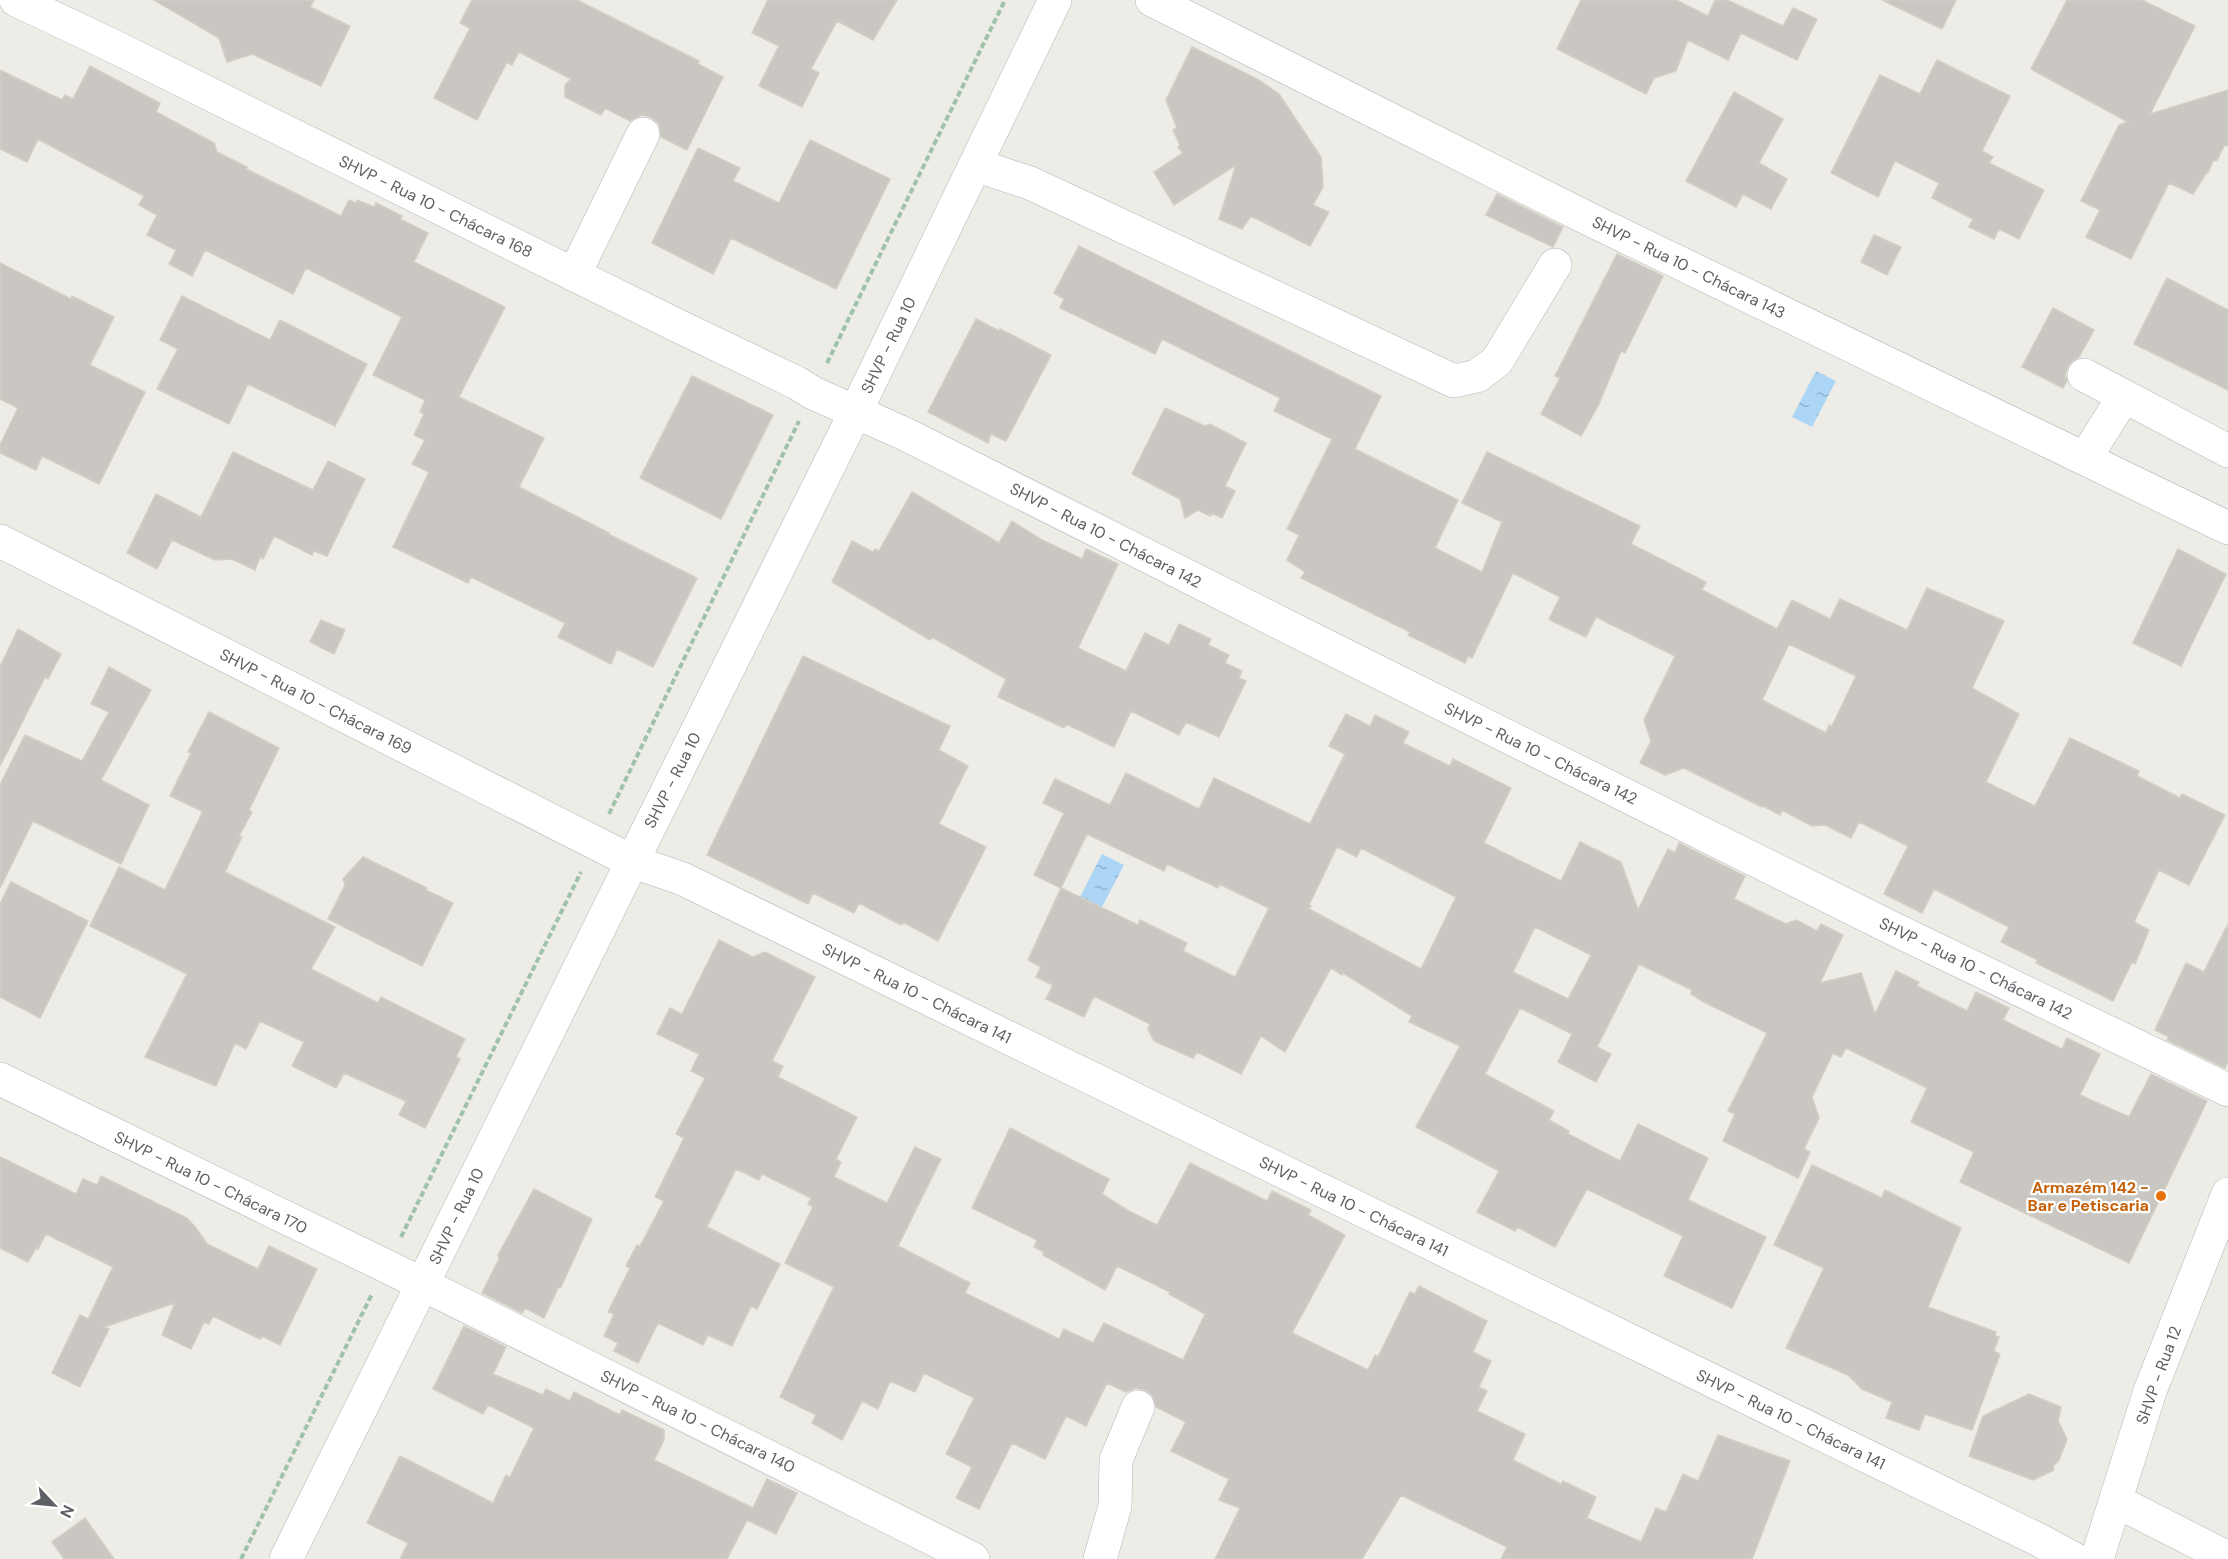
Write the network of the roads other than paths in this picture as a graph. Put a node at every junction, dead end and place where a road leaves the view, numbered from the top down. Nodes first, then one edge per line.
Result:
1 (16, 0) edge
2 (1055, 0) edge
3 (1152, 0) edge
4 (643, 134) dead end
5 (975, 165) junction
6 (1555, 265) dead end
7 (574, 275) junction
8 (2084, 375) dead end
9 (2124, 396) junction
10 (856, 411) junction
11 (2228, 451) edge
12 (2086, 458) junction
13 (2228, 528) edge
14 (0, 542) edge
15 (631, 861) junction
16 (0, 1079) edge
17 (2228, 1090) edge
18 (2228, 1194) edge
19 (422, 1285) junction
20 (1138, 1407) dead end
21 (2116, 1501) junction
22 (2228, 1558) edge
23 (286, 1559) edge
24 (973, 1559) edge
25 (1100, 1559) edge
26 (2074, 1559) edge
27 (2097, 1559) edge

1 - 7 street, SHVP - Rua 10 - Chácara 168
2 - 5 street, SHVP - Rua 10
3 - 12 street, SHVP - Rua 10 - Chácara 143
4 - 7 street
5 - 6 street
5 - 10 street, SHVP - Rua 10
7 - 10 street, SHVP - Rua 10 - Chácara 168
8 - 9 street
9 - 11 street
9 - 12 street
10 - 15 street, SHVP - Rua 10
10 - 17 street, SHVP - Rua 10 - Chácara 142
12 - 13 street, SHVP - Rua 10 - Chácara 143
14 - 15 street, SHVP - Rua 10 - Chácara 169
15 - 19 street, SHVP - Rua 10
15 - 26 street, SHVP - Rua 10 - Chácara 141
16 - 19 street, SHVP - Rua 10 - Chácara 170
18 - 21 street, SHVP - Rua 12
19 - 23 street, SHVP - Rua 10
19 - 24 street, SHVP - Rua 10 - Chácara 140
20 - 25 street
21 - 22 street
21 - 27 street, SHVP - Rua 12

